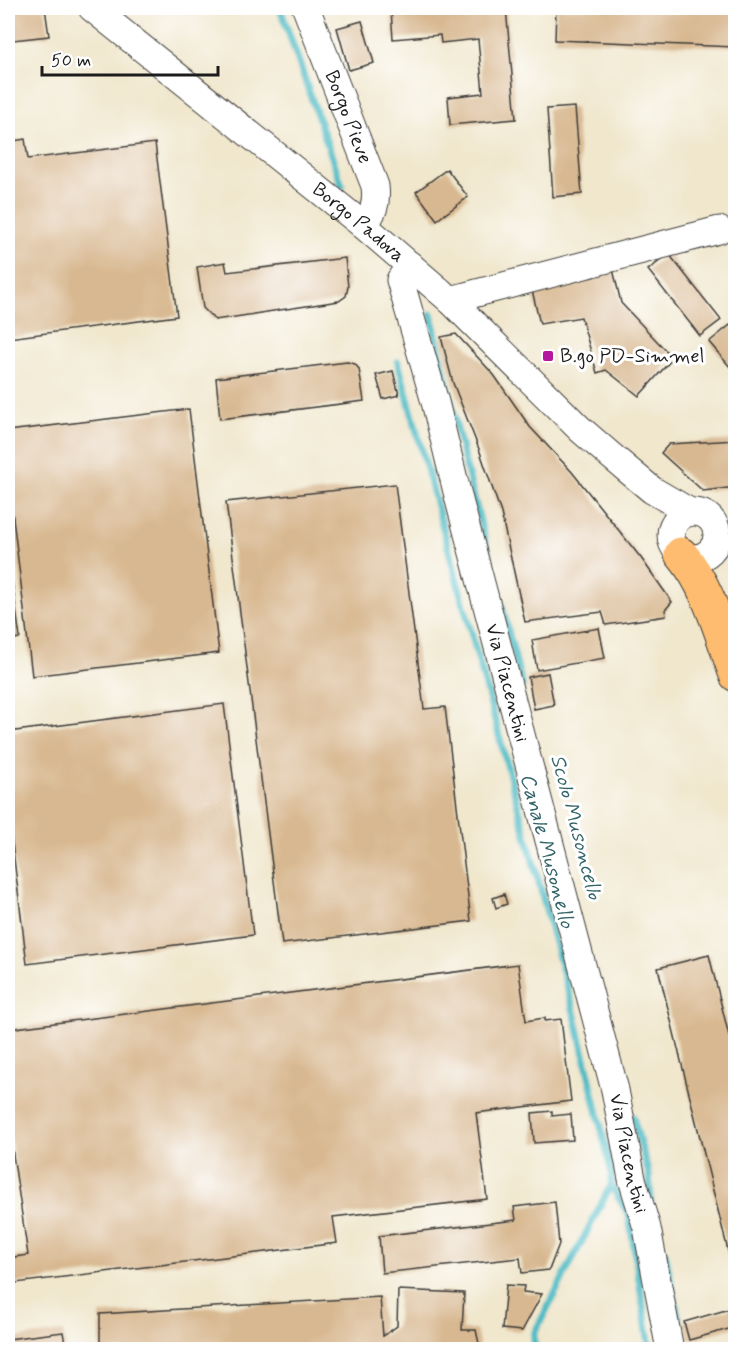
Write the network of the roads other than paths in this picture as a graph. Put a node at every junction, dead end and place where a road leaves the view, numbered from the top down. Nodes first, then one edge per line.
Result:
1 (92, 8) edge
2 (306, 8) edge
3 (363, 225) junction
4 (719, 230) dead end
5 (410, 265) junction
6 (450, 300) junction
7 (609, 455) junction
8 (697, 513) junction
9 (735, 517) edge
10 (703, 542) edge
11 (735, 675) edge
12 (670, 1350) edge

1 - 3 street, Borgo Padova
2 - 3 street, Borgo Pieve
3 - 5 street, Borgo Padova
4 - 6 street
5 - 6 street, Borgo Padova
5 - 12 street, Via Piacentini
6 - 7 street, Borgo Padova
7 - 8 street, Borgo Padova
7 - 10 street, Borgo Padova
8 - 9 street
8 - 10 street
8 - 10 street
10 - 11 main road, Borgo Padova

